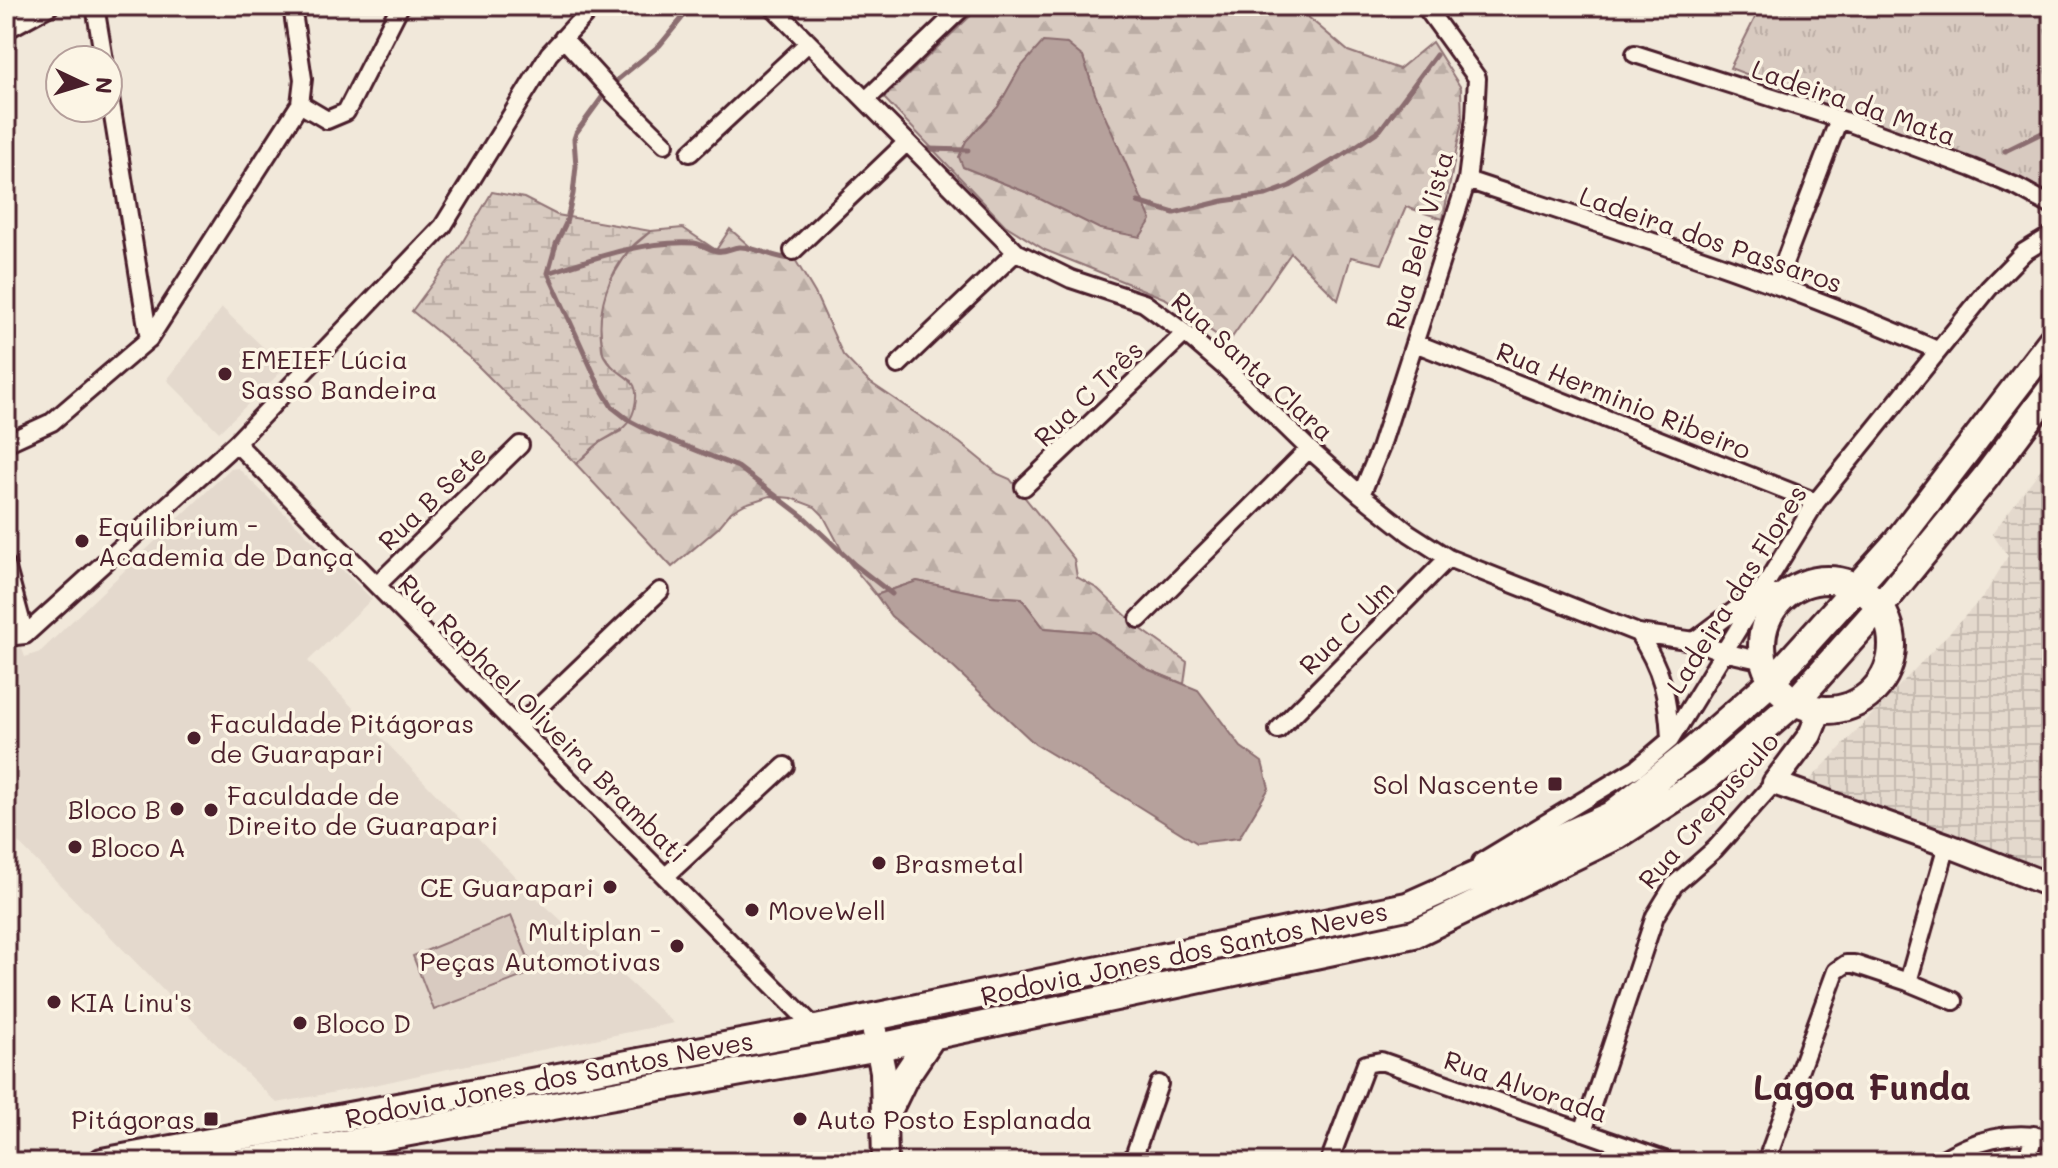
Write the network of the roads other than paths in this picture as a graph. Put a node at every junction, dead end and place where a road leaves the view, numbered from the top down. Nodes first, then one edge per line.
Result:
1 (50, 6) edge
2 (95, 6) edge
3 (292, 6) edge
4 (400, 6) edge
5 (593, 6) edge
6 (772, 6) edge
7 (964, 6) edge
8 (1425, 6) edge
9 (6, 30) edge
10 (563, 38) junction
11 (808, 43) junction
12 (101, 44) edge
13 (1635, 54) dead end
14 (866, 100) junction
15 (300, 104) junction
16 (1839, 119) junction
17 (114, 124) edge
18 (907, 142) junction
19 (665, 144) dead end
20 (690, 153) dead end
21 (1467, 180) junction
22 (2052, 206) edge
23 (2052, 235) edge
24 (793, 251) dead end
25 (1016, 252) junction
26 (1776, 284) junction
27 (1185, 333) junction
28 (149, 339) junction
29 (2052, 340) edge
30 (1415, 343) junction
31 (1937, 350) junction
32 (898, 365) dead end
33 (2052, 388) edge
34 (6, 443) edge
35 (236, 443) junction
36 (520, 445) dead end
37 (1309, 449) junction
38 (1024, 487) dead end
39 (1361, 495) junction
40 (1816, 502) junction
41 (1448, 558) junction
42 (6, 565) edge
43 (377, 585) junction
44 (1857, 588) junction
45 (660, 591) dead end
46 (1772, 594) junction
47 (1879, 608) junction
48 (1139, 619) dead end
49 (1638, 633) junction
50 (25, 635) junction
51 (6, 637) edge
52 (1694, 641) junction
53 (1723, 652) junction
54 (1768, 671) junction
55 (1808, 706) junction
56 (518, 727) junction
57 (1278, 730) dead end
58 (1670, 740) junction
59 (785, 766) dead end
60 (1774, 783) junction
61 (1947, 845) junction
62 (666, 876) junction
63 (2052, 886) edge
64 (1407, 906) junction
65 (1908, 982) junction
66 (1954, 1001) dead end
67 (872, 1017) junction
68 (846, 1023) junction
69 (816, 1029) junction
70 (933, 1035) junction
71 (869, 1048) junction
72 (1159, 1084) dead end
73 (885, 1117) junction
74 (1583, 1132) junction
75 (2034, 1135) junction
76 (305, 1138) junction
77 (2052, 1139) edge
78 (102, 1162) edge
79 (244, 1162) edge
80 (885, 1162) edge
81 (1132, 1162) edge
82 (1329, 1162) edge
83 (1670, 1162) edge
84 (1766, 1162) edge
85 (1938, 1162) edge
86 (2026, 1162) edge

1 - 9 street
2 - 12 street
3 - 15 street
4 - 15 street
5 - 10 street
6 - 11 street, Rua Santa Clara
7 - 14 street
8 - 21 street, Rua Bela Vista
10 - 19 street
10 - 35 street
11 - 14 street, Rua Santa Clara
11 - 20 street
13 - 16 street, Ladeira da Mata
14 - 18 street, Rua Santa Clara
15 - 28 street
16 - 22 street, Ladeira da Mata
16 - 26 street
17 - 28 street
18 - 24 street
18 - 25 street, Rua Santa Clara
21 - 26 street, Ladeira dos Passaros
21 - 30 street, Rua Bela Vista
23 - 31 street, Ladeira das Flores
25 - 27 street, Rua Santa Clara
25 - 32 street
26 - 31 street, Ladeira dos Passaros
27 - 37 street, Rua Santa Clara
27 - 38 street, Rua C Três
28 - 34 street
29 - 44 main road, Rodovia Jones dos Santos Neves
30 - 39 street, Rua Bela Vista
30 - 40 street, Rua Herminio Ribeiro
31 - 40 street, Ladeira das Flores
33 - 47 main road, Rodovia Jones dos Santos Neves
35 - 43 street, Rua Raphael Oliveira Brambati
35 - 50 street
36 - 43 street, Rua B Sete
37 - 39 street, Rua Santa Clara
37 - 48 street
39 - 41 street, Rua Santa Clara
40 - 46 street, Ladeira das Flores
41 - 49 street, Rua Santa Clara
41 - 57 street, Rua C Um
42 - 50 street
43 - 56 street, Rua Raphael Oliveira Brambati
44 - 46 main road
44 - 47 main road
44 - 54 main road, Rodovia Jones dos Santos Neves
45 - 56 street
46 - 52 street
46 - 53 street, Ladeira das Flores
46 - 54 main road
47 - 55 main road, Rodovia Jones dos Santos Neves
47 - 55 main road
49 - 52 street, Rua Santa Clara
49 - 58 street
50 - 51 street
52 - 53 street, Rua Santa Clara
53 - 54 street, Rua Santa Clara
53 - 58 street, Ladeira das Flores
54 - 55 main road
54 - 64 main road, Rodovia Jones dos Santos Neves
55 - 60 street, Rua Crepusculo
55 - 70 main road, Rodovia Jones dos Santos Neves
56 - 62 street, Rua Raphael Oliveira Brambati
58 - 64 street, Ladeira das Flores
59 - 62 street
60 - 61 street
60 - 74 street, Rua Crepusculo
61 - 63 street
61 - 65 street
62 - 69 street, Rua Raphael Oliveira Brambati
64 - 67 main road, Rodovia Jones dos Santos Neves
65 - 66 street
65 - 84 street
67 - 68 main road, Rodovia Jones dos Santos Neves
67 - 71 main road
68 - 69 main road, Rodovia Jones dos Santos Neves
68 - 71 main road
69 - 76 main road, Rodovia Jones dos Santos Neves
70 - 71 main road, Rodovia Jones dos Santos Neves
70 - 73 main road
71 - 73 main road
71 - 76 main road, Rodovia Jones dos Santos Neves
72 - 81 street
73 - 80 main road
74 - 82 street, Rua Alvorada
74 - 83 street, Rua Alvorada
75 - 77 street
75 - 85 street
75 - 86 street
76 - 78 main road, Rodovia Jones dos Santos Neves
76 - 79 main road, Rodovia Jones dos Santos Neves

